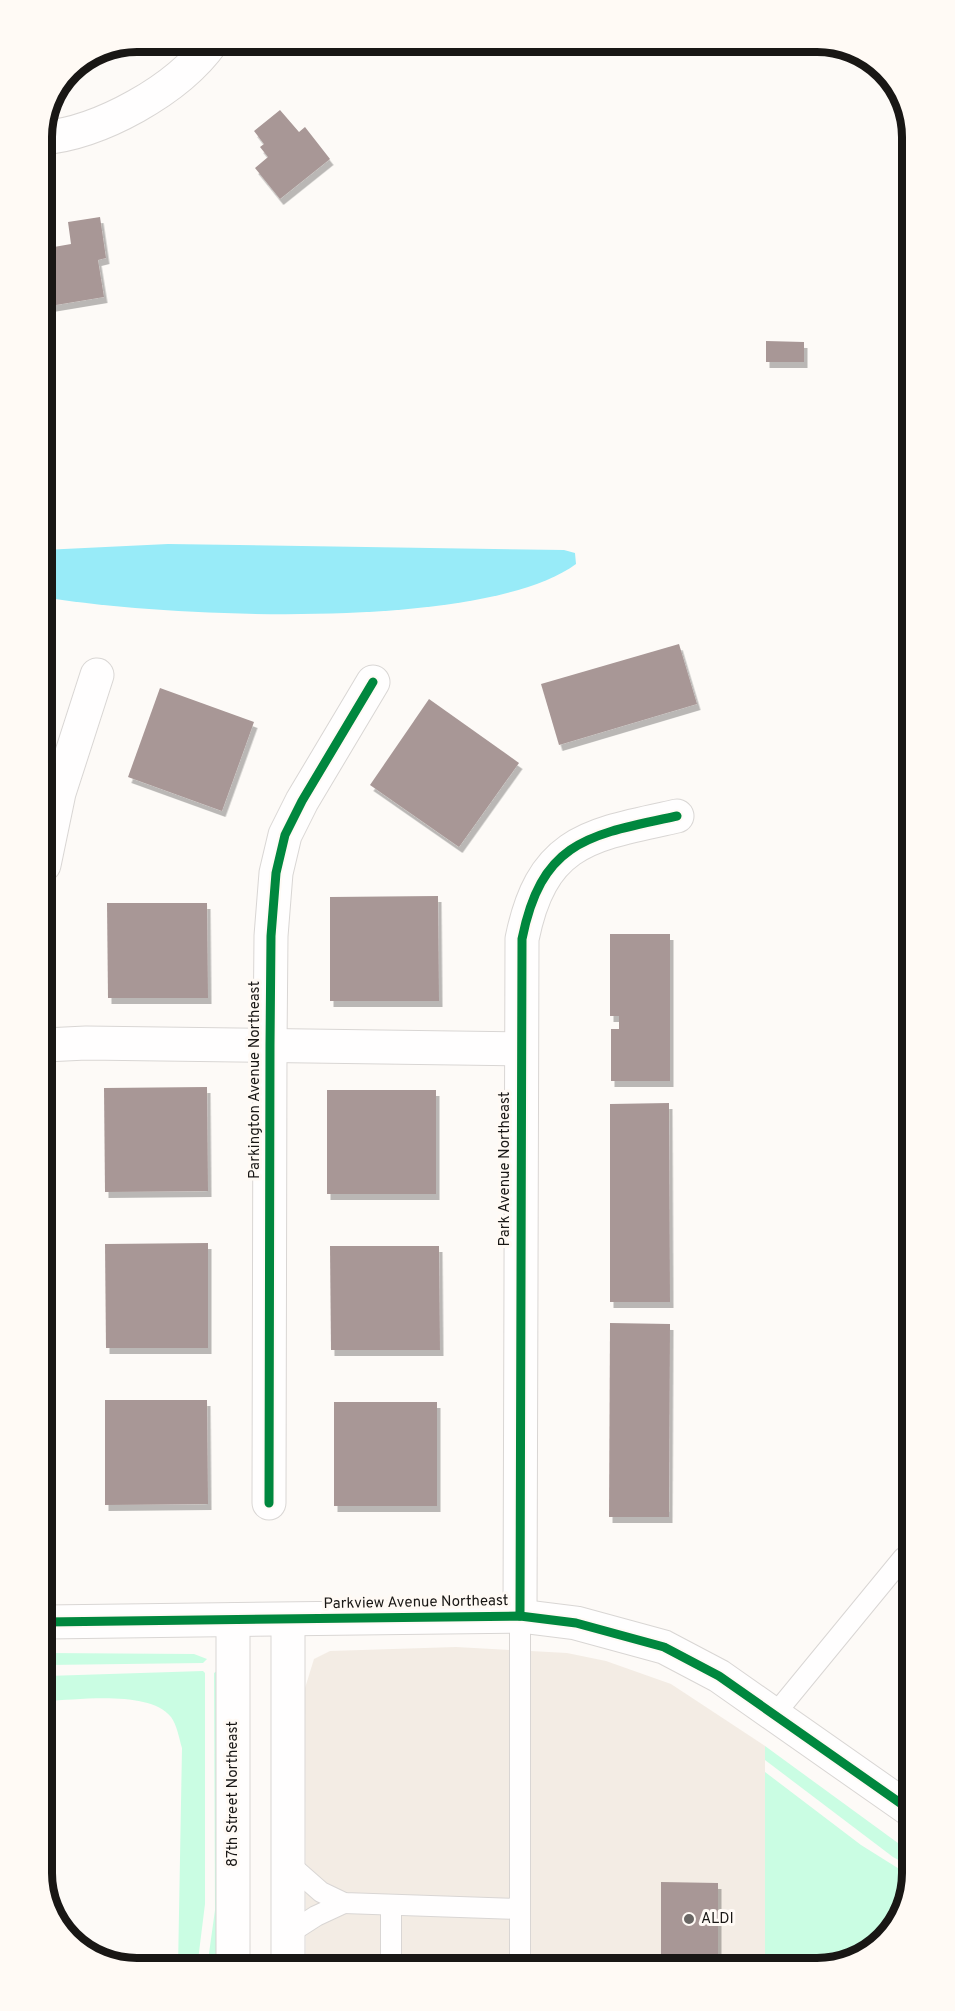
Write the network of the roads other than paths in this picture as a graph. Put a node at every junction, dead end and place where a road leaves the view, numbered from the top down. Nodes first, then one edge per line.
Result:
1 (202, 52) edge
2 (53, 137) edge
3 (97, 675) dead end
4 (373, 682) dead end
5 (677, 816) dead end
6 (53, 824) edge
7 (52, 1045) edge
8 (270, 1045) junction
9 (520, 1049) junction
10 (269, 1503) dead end
11 (902, 1559) edge
12 (520, 1616) junction
13 (233, 1620) junction
14 (288, 1620) junction
15 (52, 1623) edge
16 (775, 1714) junction
17 (902, 1804) edge
18 (288, 1863) junction
19 (344, 1903) junction
20 (392, 1905) junction
21 (520, 1909) junction
22 (288, 1934) junction
23 (233, 1958) edge
24 (288, 1958) edge
25 (391, 1958) edge
26 (519, 1958) edge

1 - 2 street
3 - 6 street
4 - 8 street, Parkington Avenue Northeast
5 - 9 street, Park Avenue Northeast
7 - 8 street, Parkington Avenue Northeast
8 - 9 street, Parkington Avenue Northeast
8 - 10 street, Parkington Avenue Northeast
9 - 12 street, Park Avenue Northeast
11 - 16 lane
12 - 14 street, Parkview Avenue Northeast
12 - 16 street, Parkview Avenue Northeast
12 - 21 lane
13 - 14 street, Parkview Avenue Northeast
13 - 15 street, Parkview Avenue Northeast
13 - 23 street, 87th Street Northeast
14 - 18 street
16 - 17 street, Parkview Avenue Northeast
18 - 19 lane
18 - 22 street
19 - 20 lane
19 - 22 lane
20 - 21 lane
20 - 25 lane
21 - 26 lane
22 - 24 street

